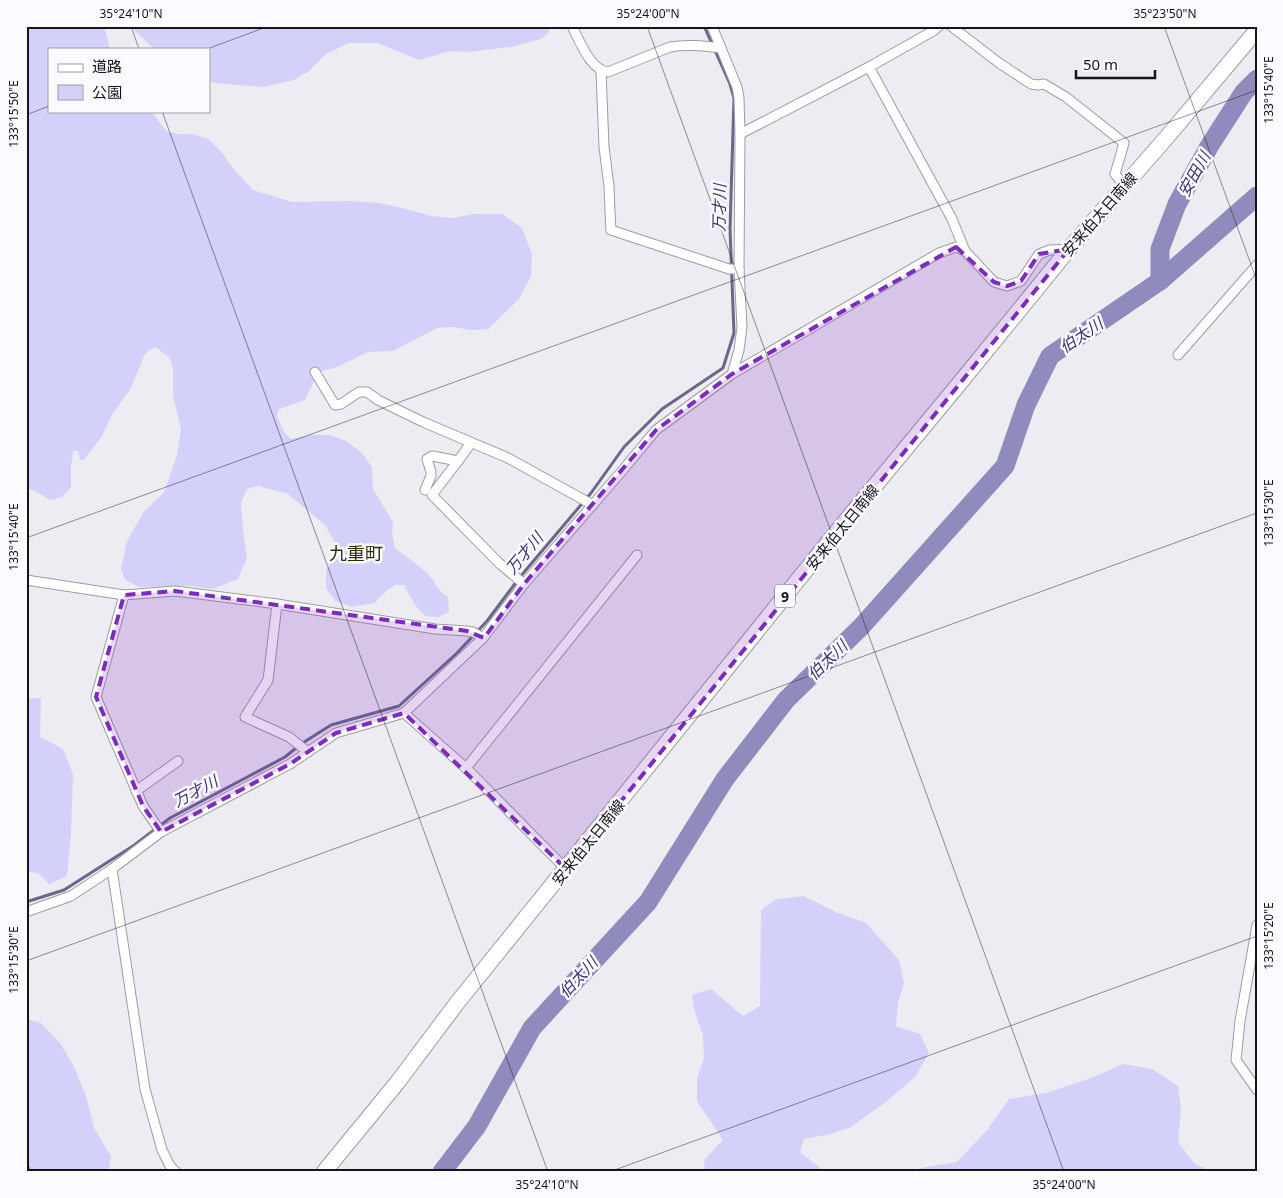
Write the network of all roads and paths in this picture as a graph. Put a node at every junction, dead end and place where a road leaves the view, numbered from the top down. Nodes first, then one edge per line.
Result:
1 (572, 26) edge
2 (712, 26) edge
3 (939, 26) edge
4 (951, 26) edge
5 (1257, 30) edge
6 (719, 48) junction
7 (869, 67) junction
8 (601, 71) junction
9 (740, 134) junction
10 (1124, 186) junction
11 (1069, 249) junction
12 (965, 251) junction
13 (1257, 265) edge
14 (734, 269) junction
15 (1178, 355) dead end
16 (315, 372) dead end
17 (732, 374) junction
18 (471, 443) junction
19 (458, 461) junction
20 (425, 490) dead end
21 (587, 502) junction
22 (637, 555) dead end
23 (26, 580) edge
24 (519, 580) junction
25 (124, 595) junction
26 (277, 604) junction
27 (478, 635) junction
28 (404, 713) junction
29 (302, 747) junction
30 (178, 761) dead end
31 (466, 768) junction
32 (136, 791) junction
33 (161, 832) junction
34 (112, 869) junction
35 (566, 869) junction
36 (26, 912) edge
37 (1257, 926) edge
38 (1257, 1090) edge
39 (176, 1172) edge
40 (324, 1172) edge

1 - 8 street
2 - 6 street
3 - 7 street
4 - 10 street
5 - 10 main road, 安来伯太日南線 / 9
6 - 8 street
6 - 9 street
7 - 9 street
7 - 12 street
8 - 14 street
9 - 14 street
10 - 11 main road, 安来伯太日南線 / 9
11 - 12 street
11 - 35 main road, 安来伯太日南線 / 9
12 - 17 street
13 - 15 street
14 - 17 street
16 - 18 street
17 - 21 street
18 - 19 street
18 - 21 street
19 - 20 street
19 - 24 street
21 - 24 street
22 - 31 street
23 - 25 street
24 - 27 street
25 - 26 street
25 - 32 street
26 - 27 street
26 - 29 street
27 - 28 street
28 - 29 street
28 - 31 street
29 - 33 street
30 - 32 street
31 - 35 street
32 - 33 street
33 - 34 street
34 - 36 street
34 - 39 street
35 - 40 main road, 安来伯太日南線 / 9
37 - 38 street

